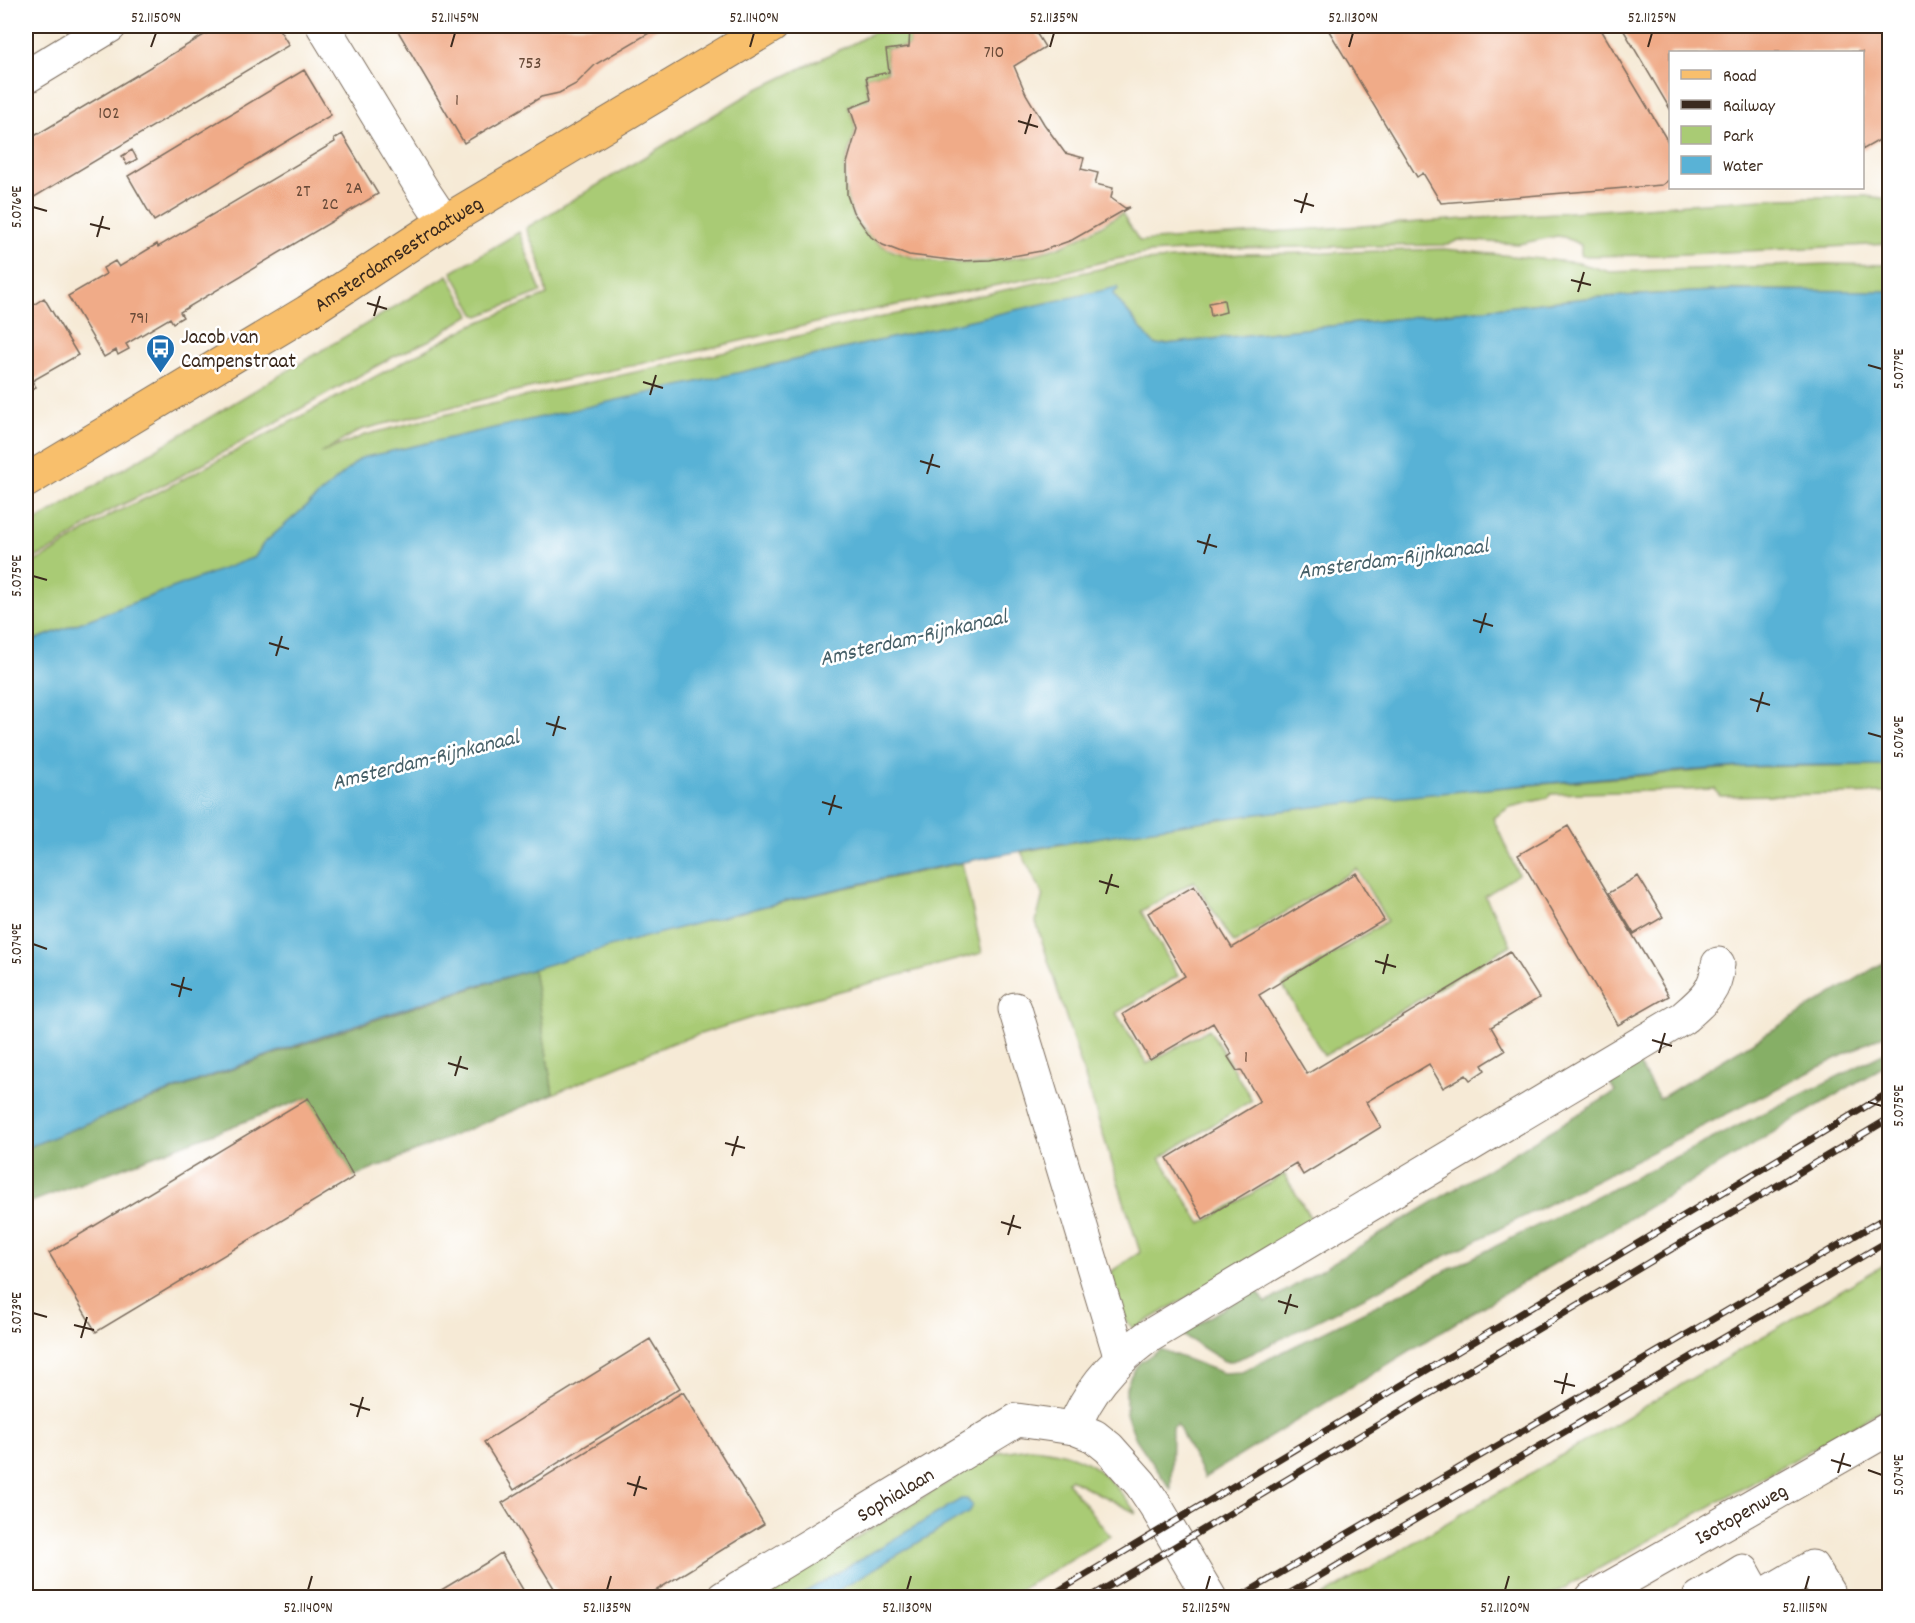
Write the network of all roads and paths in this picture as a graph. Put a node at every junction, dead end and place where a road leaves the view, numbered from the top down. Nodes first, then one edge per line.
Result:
1 (110, 26) edge
2 (323, 26) edge
3 (772, 26) edge
4 (26, 77) edge
5 (444, 222) junction
6 (26, 480) edge
7 (1718, 964) dead end
8 (1015, 1009) dead end
9 (1121, 1359) junction
10 (1074, 1428) junction
11 (1890, 1428) edge
12 (723, 1598) edge
13 (1210, 1598) edge
14 (1592, 1598) edge
15 (1698, 1598) edge
16 (1758, 1598) edge
17 (1831, 1598) edge

1 - 4 street
2 - 5 street
3 - 5 main road, Amsterdamsestraatweg
5 - 6 main road, Amsterdamsestraatweg
7 - 9 street
8 - 9 street
9 - 10 street
10 - 12 street, Sophialaan
10 - 13 street, Sophialaan
11 - 14 street, Isotopenweg
15 - 16 street
16 - 17 street

